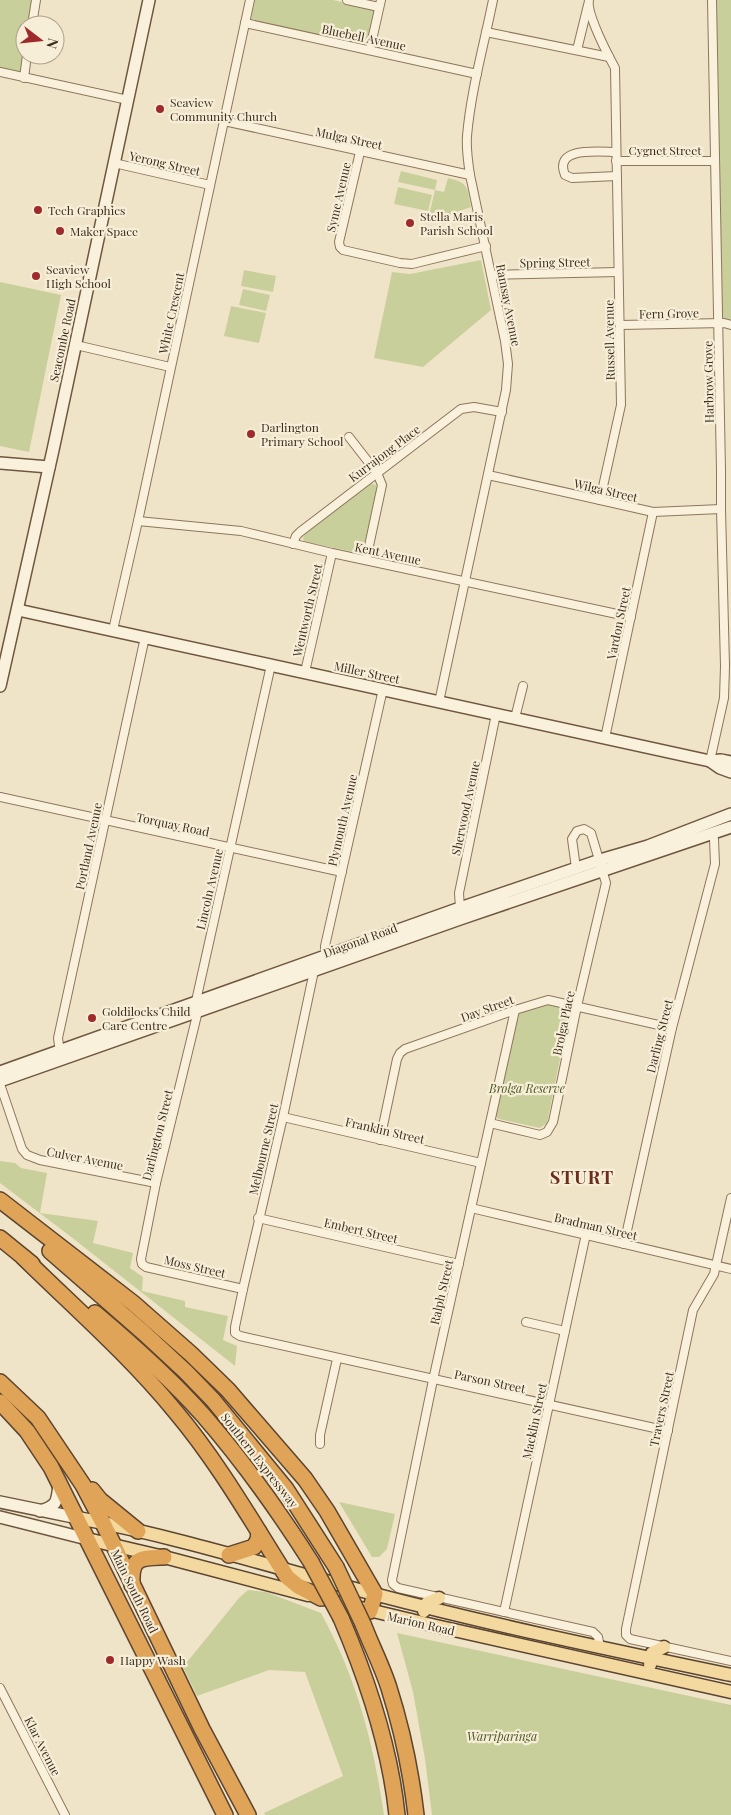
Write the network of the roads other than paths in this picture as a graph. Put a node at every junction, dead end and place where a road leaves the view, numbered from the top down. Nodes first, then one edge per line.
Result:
1 (36, 0) edge
2 (149, 0) edge
3 (248, 0) edge
4 (348, 0) edge
5 (494, 0) edge
6 (712, 0) edge
7 (588, 2) edge
8 (380, 4) edge
9 (34, 15) edge
10 (245, 22) junction
11 (486, 32) junction
12 (370, 49) junction
13 (577, 50) junction
14 (610, 58) junction
15 (26, 65) edge
16 (0, 72) edge
17 (477, 74) junction
18 (24, 78) junction
19 (128, 100) junction
20 (224, 121) junction
21 (360, 152) junction
22 (616, 152) junction
23 (616, 161) junction
24 (714, 161) junction
25 (114, 163) junction
26 (470, 175) junction
27 (617, 176) junction
28 (210, 185) junction
29 (486, 246) junction
30 (618, 272) junction
31 (492, 275) junction
32 (718, 324) junction
33 (620, 325) junction
34 (731, 325) edge
35 (76, 345) junction
36 (170, 367) junction
37 (502, 412) junction
38 (348, 437) dead end
39 (0, 463) edge
40 (49, 467) junction
41 (721, 470) junction
42 (731, 472) edge
43 (377, 473) junction
44 (488, 475) junction
45 (600, 500) junction
46 (720, 509) junction
47 (653, 512) junction
48 (138, 521) junction
49 (293, 544) junction
50 (332, 553) junction
51 (366, 560) junction
52 (465, 581) junction
53 (18, 610) junction
54 (631, 617) junction
55 (113, 630) junction
56 (145, 637) junction
57 (271, 665) junction
58 (728, 666) edge
59 (305, 672) junction
60 (0, 686) edge
61 (523, 686) dead end
62 (383, 689) junction
63 (439, 702) junction
64 (496, 714) junction
65 (515, 718) junction
66 (605, 738) junction
67 (710, 761) junction
68 (731, 770) edge
69 (0, 797) edge
70 (729, 814) edge
71 (104, 820) junction
72 (710, 828) junction
73 (731, 828) edge
74 (230, 848) junction
75 (601, 865) junction
76 (576, 868) junction
77 (342, 872) junction
78 (461, 913) junction
79 (326, 956) junction
80 (313, 966) junction
81 (197, 1006) junction
82 (577, 1006) junction
83 (515, 1010) junction
84 (672, 1028) junction
85 (61, 1054) junction
86 (0, 1072) edge
87 (0, 1083) edge
88 (283, 1117) junction
89 (490, 1123) junction
90 (380, 1140) junction
91 (481, 1163) junction
92 (156, 1183) junction
93 (731, 1198) edge
94 (0, 1200) edge
95 (0, 1208) edge
96 (471, 1208) junction
97 (258, 1218) junction
98 (586, 1234) junction
99 (0, 1238) edge
100 (624, 1244) junction
101 (23, 1258) junction
102 (142, 1264) joint
103 (459, 1264) junction
104 (716, 1266) junction
105 (731, 1269) edge
106 (243, 1289) junction
107 (526, 1322) dead end
108 (565, 1331) junction
109 (236, 1333) joint
110 (337, 1359) junction
111 (433, 1380) junction
112 (0, 1382) edge
113 (0, 1402) edge
114 (549, 1405) junction
115 (668, 1431) junction
116 (320, 1444) dead end
117 (78, 1477) junction
118 (60, 1482) junction
119 (0, 1502) edge
120 (40, 1511) junction
121 (0, 1517) edge
122 (78, 1518) junction
123 (104, 1523) junction
124 (138, 1532) junction
125 (258, 1532) junction
126 (87, 1539) junction
127 (113, 1546) junction
128 (229, 1554) junction
129 (164, 1556) junction
130 (282, 1569) junction
131 (132, 1586) junction
132 (375, 1594) junction
133 (321, 1598) junction
134 (439, 1598) junction
135 (424, 1607) junction
136 (504, 1612) junction
137 (367, 1618) junction
138 (436, 1626) junction
139 (600, 1647) junction
140 (664, 1647) junction
141 (650, 1658) junction
142 (587, 1660) junction
143 (731, 1661) edge
144 (731, 1675) edge
145 (672, 1679) junction
146 (0, 1688) edge
147 (731, 1692) edge
148 (202, 1729) junction
149 (65, 1815) edge
150 (225, 1815) edge
151 (236, 1815) edge
152 (248, 1815) edge
153 (397, 1815) edge
154 (416, 1815) edge

1 - 9 street
2 - 19 main road, Seacombe Road
3 - 10 street, White Crescent
4 - 8 street
5 - 11 street, Ramsay Avenue
6 - 24 street, Harbrow Grove
7 - 13 street
7 - 14 street, Russell Avenue
8 - 12 street
10 - 12 street, Bluebell Avenue
10 - 20 street, White Crescent
11 - 13 street
11 - 17 street, Ramsay Avenue
12 - 17 street, Bluebell Avenue
13 - 14 street
14 - 22 street, Russell Avenue
15 - 18 street
16 - 18 street
17 - 26 street, Ramsay Avenue
18 - 19 street
19 - 25 main road, Seacombe Road
20 - 21 street, Mulga Street
20 - 28 street, White Crescent
21 - 26 street, Mulga Street
21 - 29 street, Syme Avenue
22 - 23 street, Russell Avenue
22 - 27 street
23 - 24 street, Cygnet Street
23 - 27 street, Russell Avenue
24 - 32 street, Harbrow Grove
25 - 28 street, Yerong Street
25 - 35 main road, Seacombe Road
26 - 29 street, Ramsay Avenue
27 - 30 street, Russell Avenue
28 - 36 street, White Crescent
29 - 31 street, Ramsay Avenue
30 - 31 street, Spring Street
30 - 33 street, Russell Avenue
31 - 37 street, Ramsay Avenue
32 - 33 street, Fern Grove
32 - 34 street, Fern Grove
32 - 41 street, Harbrow Grove
33 - 45 street, Russell Avenue
35 - 36 street
35 - 40 main road, Seacombe Road
36 - 48 street, White Crescent
37 - 43 street, Kurrajong Place
37 - 44 street, Ramsay Avenue
38 - 43 street
39 - 40 main road
40 - 53 main road, Seacombe Road
41 - 42 street
41 - 46 street, Harbrow Grove
43 - 49 street, Kurrajong Place
43 - 51 street
44 - 45 street, Wilga Street
44 - 52 street, Ramsay Avenue
45 - 47 street, Wilga Street
46 - 47 street, Wilga Street
46 - 58 street, Harbrow Grove
47 - 54 street, Vardon Street
48 - 49 street, Kent Avenue
48 - 55 street, White Crescent
49 - 50 street, Kent Avenue
50 - 51 street, Kent Avenue
50 - 59 street, Wentworth Street
51 - 52 street, Kent Avenue
52 - 54 street, Kent Avenue
52 - 63 street, Ramsay Avenue
53 - 55 main road, Miller Street
53 - 60 main road, Seacombe Road
54 - 66 street, Vardon Street
55 - 56 main road, Miller Street
56 - 57 main road, Miller Street
56 - 71 street, Portland Avenue
57 - 59 main road, Miller Street
57 - 74 street, Lincoln Avenue
58 - 67 street, Harbrow Grove
59 - 62 main road, Miller Street
61 - 65 street
62 - 63 main road, Miller Street
62 - 77 street, Plymouth Avenue
63 - 64 main road, Miller Street
64 - 65 main road, Miller Street
64 - 78 street, Sherwood Avenue
65 - 66 main road, Miller Street
66 - 67 main road, Miller Street
67 - 68 main road, Miller Street
69 - 71 street, Torquay Road
70 - 72 main road, Diagonal Road
71 - 74 street, Torquay Road
71 - 85 street, Portland Avenue
72 - 73 main road, Diagonal Road
72 - 75 main road, Diagonal Road
72 - 84 street, Darling Street
74 - 77 street, Torquay Road
74 - 81 street, Lincoln Avenue
75 - 76 main road, Diagonal Road
75 - 76 street
75 - 78 main road, Diagonal Road
75 - 82 street, Brolga Place
76 - 78 main road, Diagonal Road
77 - 79 street, Plymouth Avenue
78 - 79 main road, Diagonal Road
78 - 80 main road, Diagonal Road
79 - 80 main road, Diagonal Road
80 - 81 main road, Diagonal Road
80 - 88 street, Melbourne Street
81 - 85 main road, Diagonal Road
81 - 92 street, Darlington Street
82 - 83 street, Day Street
82 - 84 street, Day Street
82 - 89 street, Brolga Place
83 - 89 street, Ralph Street
83 - 90 street, Day Street
84 - 100 street, Darling Street
85 - 86 main road, Diagonal Road
85 - 87 main road, Diagonal Road
87 - 92 street, Culver Avenue
88 - 90 street, Franklin Street
88 - 97 street, Melbourne Street
89 - 91 street, Ralph Street
90 - 91 street, Franklin Street
91 - 96 street, Ralph Street
92 - 102 street, Darlington Street
93 - 104 street, Travers Street
94 - 132 highway
95 - 137 highway, Southern Expressway, bridge
96 - 98 street, Bradman Street
96 - 103 street, Ralph Street
97 - 103 street, Embert Street
97 - 106 street, Melbourne Street
98 - 100 street, Bradman Street
98 - 108 street, Macklin Street
99 - 101 highway, Southern Expressway
100 - 104 street, Bradman Street
101 - 125 highway
101 - 153 highway, Southern Expressway, bridge
102 - 106 street, Moss Street
103 - 111 street, Ralph Street
104 - 105 street, Bradman Street
104 - 115 street, Travers Street
106 - 109 street, Melbourne Street
107 - 108 street
108 - 114 street, Macklin Street
109 - 110 street, Parson Street
110 - 111 street, Parson Street
110 - 116 street
111 - 114 street, Parson Street
111 - 134 street, Ralph Street
112 - 117 highway, Main South Road
113 - 118 highway, Main South Road
114 - 115 street, Parson Street
114 - 136 street, Macklin Street
115 - 140 street, Travers Street
117 - 123 highway, Main South Road
117 - 124 highway
118 - 120 main road
118 - 122 highway, Main South Road
119 - 120 main road
120 - 122 main road
121 - 126 main road
122 - 123 main road, Marion Road
122 - 126 highway, Main South Road
123 - 124 main road, Marion Road
123 - 127 highway, Main South Road
124 - 128 main road, Marion Road
125 - 128 highway
125 - 130 highway
126 - 127 main road, Marion Road
126 - 150 highway, Main South Road
127 - 129 main road, Marion Road
127 - 131 highway, Main South Road
128 - 130 main road, Marion Road
129 - 131 highway
129 - 133 main road, Marion Road
130 - 132 main road, Marion Road
130 - 133 highway
131 - 148 highway, Main South Road
132 - 135 main road, Marion Road
132 - 137 highway
133 - 137 main road, Marion Road
134 - 135 main road
134 - 136 street
135 - 138 main road
135 - 139 main road, Marion Road
136 - 139 street
137 - 138 main road, Marion Road
137 - 154 highway, Southern Expressway
138 - 142 main road, Marion Road
139 - 141 main road, Marion Road
139 - 142 main road
140 - 141 main road
140 - 143 street
141 - 144 main road, Marion Road
141 - 145 main road
142 - 145 main road, Marion Road
145 - 147 main road, Marion Road
146 - 149 street, Klar Avenue
148 - 151 highway
148 - 152 highway, Main South Road

